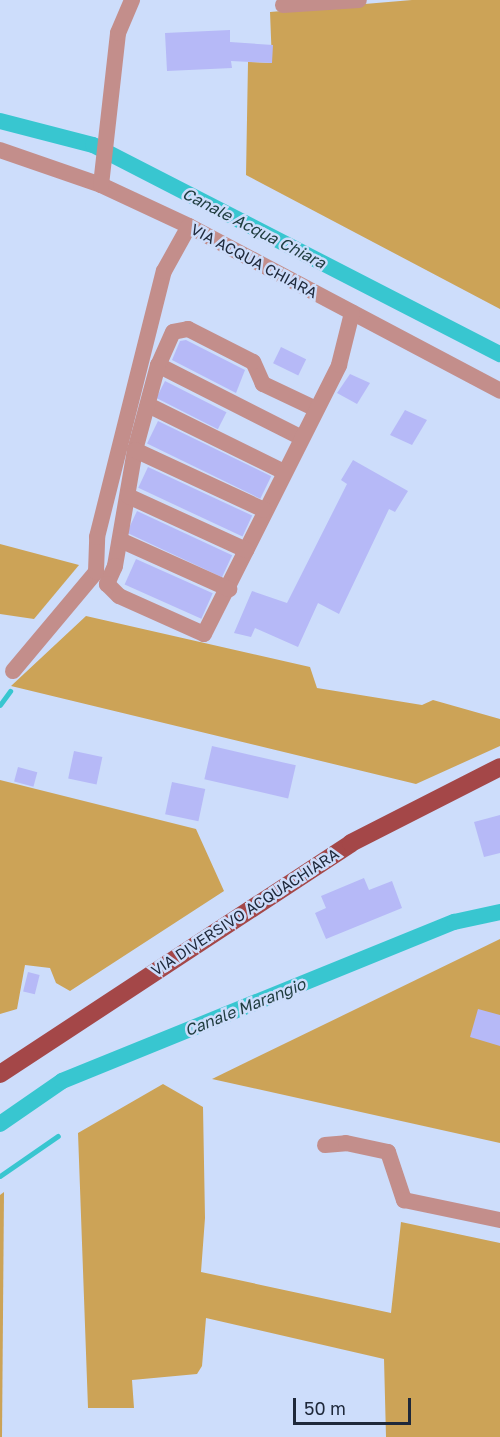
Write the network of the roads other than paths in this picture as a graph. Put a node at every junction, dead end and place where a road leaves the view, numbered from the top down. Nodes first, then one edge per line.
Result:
1 (132, 0) edge
2 (359, 0) edge
3 (284, 5) dead end
4 (0, 150) edge
5 (101, 185) junction
6 (189, 226) junction
7 (352, 313) junction
8 (158, 365) junction
9 (500, 392) edge
10 (148, 405) junction
11 (315, 409) junction
12 (300, 437) junction
13 (135, 450) junction
14 (284, 472) junction
15 (128, 496) junction
16 (264, 510) junction
17 (120, 540) junction
18 (246, 550) junction
19 (229, 589) junction
20 (13, 671) dead end
21 (500, 767) edge
22 (0, 1074) edge
23 (325, 1144) dead end
24 (500, 1220) edge

1 - 5 street
2 - 3 street
4 - 5 street, VIA ACQUA CHIARA
5 - 6 street, VIA ACQUA CHIARA
6 - 7 street, VIA ACQUA CHIARA
6 - 20 street
7 - 9 street, VIA ACQUA CHIARA
7 - 11 street
8 - 10 street
8 - 11 street
8 - 12 street
10 - 13 street
10 - 14 street
11 - 12 street
12 - 14 street
13 - 15 street
13 - 16 street
14 - 16 street
15 - 17 street
15 - 18 street
16 - 18 street
17 - 19 street
17 - 19 street
18 - 19 street
21 - 22 main road, VIA DIVERSIVO ACQUACHIARA
23 - 24 street

